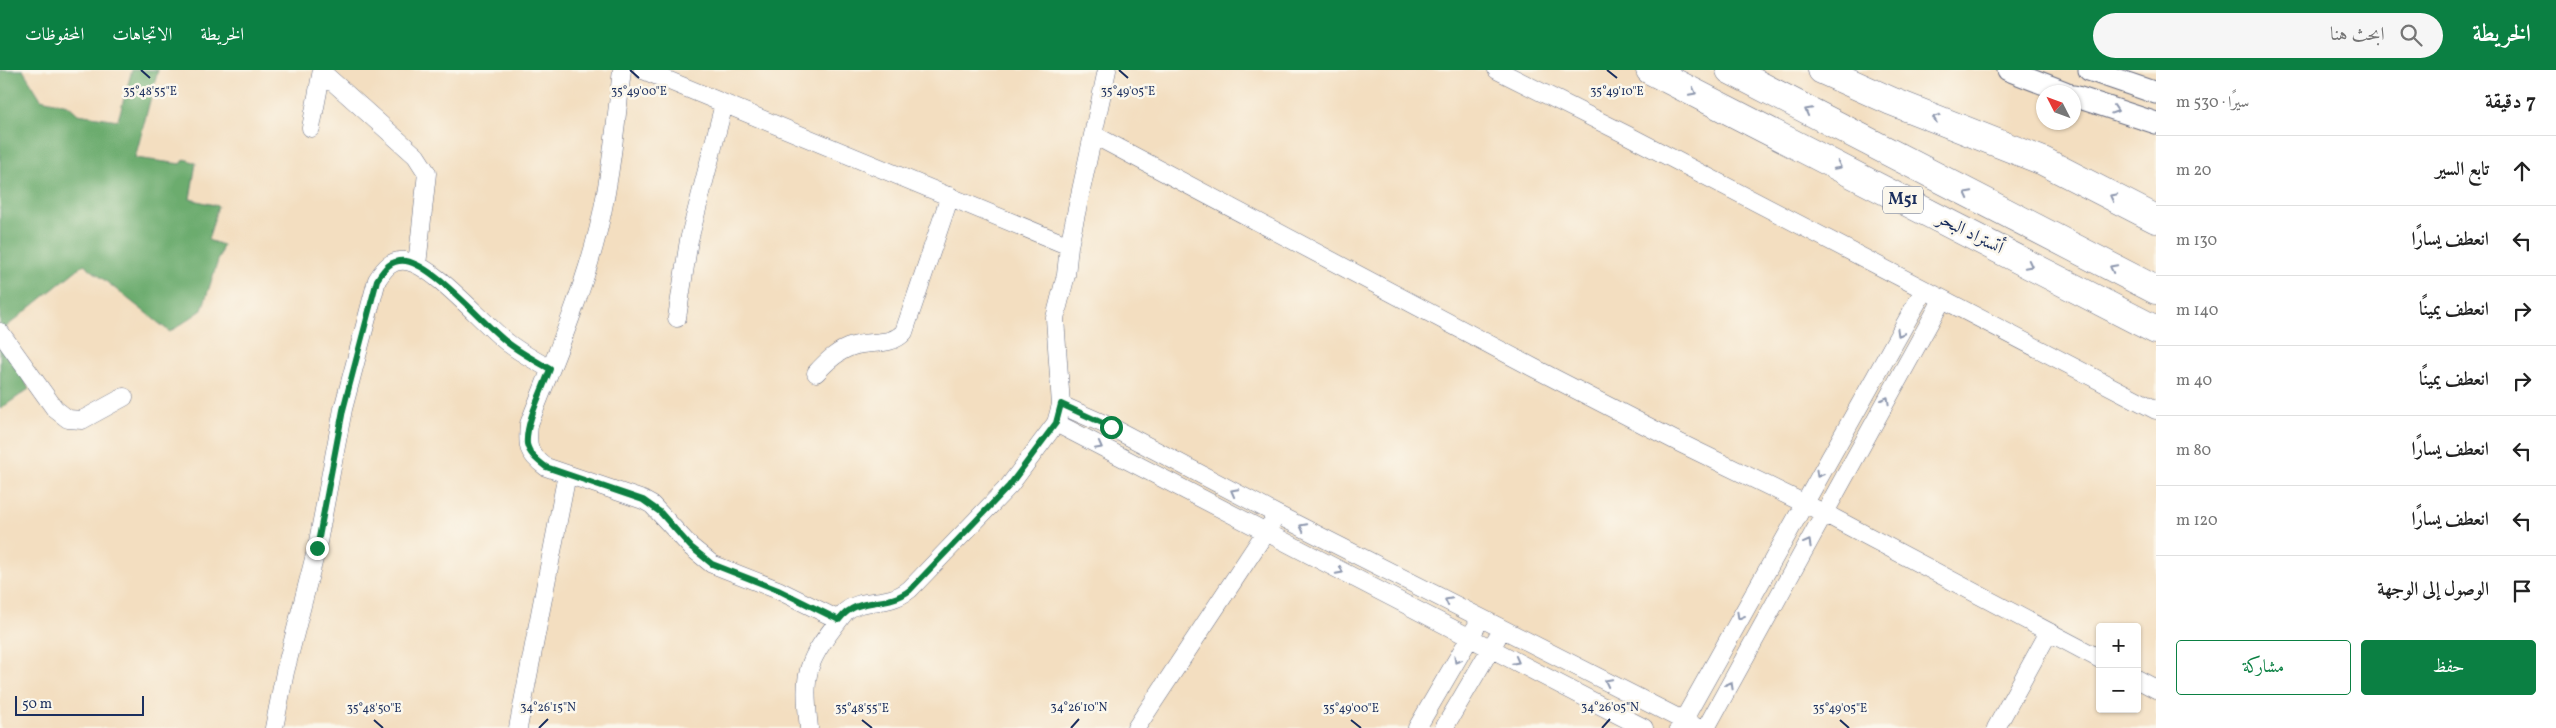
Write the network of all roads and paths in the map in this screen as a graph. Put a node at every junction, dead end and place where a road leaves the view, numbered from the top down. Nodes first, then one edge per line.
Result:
1 (622, 70) edge
2 (643, 70) edge
3 (1107, 70) edge
4 (1497, 70) edge
5 (1650, 70) edge
6 (1730, 70) edge
7 (1822, 70) edge
8 (2008, 70) edge
9 (2089, 70) edge
10 (322, 71) edge
11 (2047, 85) edge
12 (2156, 93) edge
13 (2081, 98) edge
14 (724, 104) junction
15 (2156, 123) edge
16 (311, 128) dead end
17 (1094, 135) junction
18 (950, 196) junction
19 (2156, 219) edge
20 (1070, 246) junction
21 (417, 265) junction
22 (1924, 290) junction
23 (2156, 290) edge
24 (1942, 300) junction
25 (677, 318) dead end
26 (2156, 330) edge
27 (0, 332) edge
28 (550, 369) junction
29 (816, 373) dead end
30 (124, 397) dead end
31 (1061, 404) junction
32 (2156, 410) edge
33 (1056, 423) junction
34 (567, 474) junction
35 (1803, 503) junction
36 (1824, 512) junction
37 (1278, 515) junction
38 (1266, 533) junction
39 (1481, 617) junction
40 (839, 620) junction
41 (1502, 628) junction
42 (2049, 632) junction
43 (1471, 637) junction
44 (1492, 648) junction
45 (2096, 657) edge
46 (2141, 681) edge
47 (2156, 689) edge
48 (1687, 725) edge
49 (274, 728) edge
50 (518, 728) edge
51 (809, 728) edge
52 (1136, 728) edge
53 (1417, 728) edge
54 (1444, 728) edge
55 (1644, 728) edge
56 (1706, 728) edge
57 (1996, 728) edge

1 - 28 street
2 - 14 street
3 - 17 street
4 - 22 street
5 -> 26 highway, أتستراد البحر / M51
23 -> 6 highway, أتستراد البحر / M51
19 -> 7 highway
8 - 11 street
9 - 12 street
10 - 16 street
10 - 21 street
13 -> 15 street
14 - 18 street
14 - 25 street
17 - 20 street
17 - 35 street
18 - 20 street
18 - 29 street
20 - 31 street
21 - 28 street
21 - 49 street
22 - 24 street
22 -> 35 street
24 - 32 street
36 -> 24 street
27 - 30 street
28 - 34 street
31 - 33 street
37 -> 31 street
33 -> 38 street
33 - 40 street
34 - 40 street
34 - 50 street
35 - 36 street
35 -> 48 street
36 - 42 street
56 -> 36 street
37 - 38 street
39 -> 37 street
38 -> 43 street
38 - 52 street
39 - 41 street
39 - 43 street
40 - 51 street
41 - 44 street
48 -> 41 street
42 - 45 street
42 - 57 street
43 - 44 street
43 -> 53 street
44 - 54 street
44 -> 55 street
46 - 47 street

